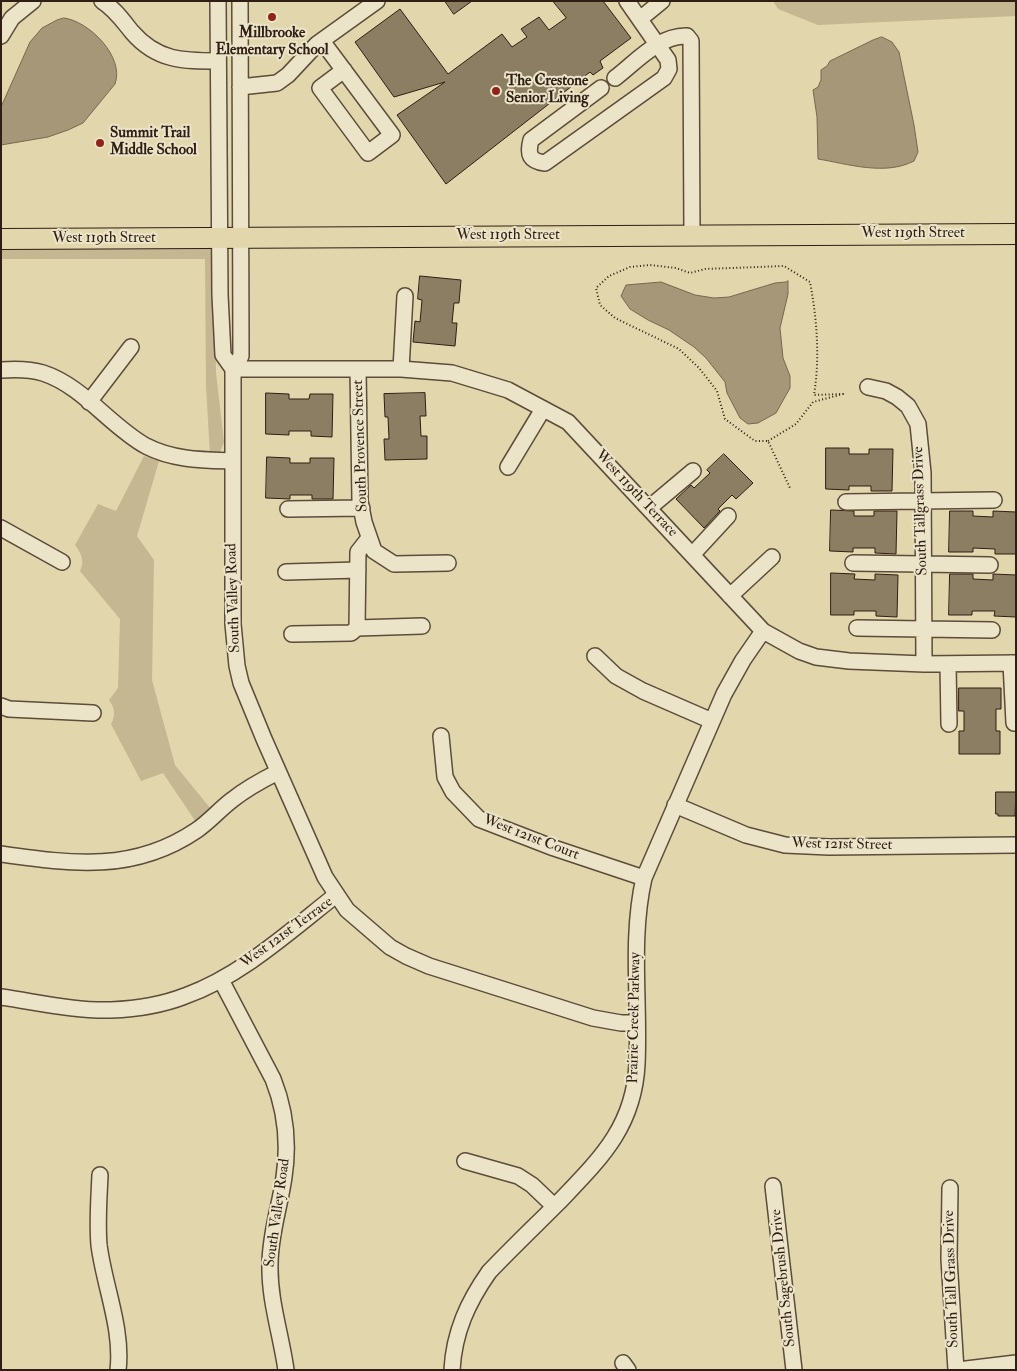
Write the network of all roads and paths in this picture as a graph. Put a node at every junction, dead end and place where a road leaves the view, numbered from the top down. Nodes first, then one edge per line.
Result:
1 (33, 1) edge
2 (102, 1) edge
3 (218, 1) edge
4 (240, 1) edge
5 (377, 1) edge
6 (627, 1) edge
7 (662, 1) edge
8 (640, 19) junction
9 (1, 36) edge
10 (322, 40) junction
11 (658, 44) junction
12 (218, 61) junction
13 (344, 70) junction
14 (615, 78) dead end
15 (240, 87) junction
16 (601, 88) dead end
17 (1016, 234) edge
18 (692, 235) junction
19 (240, 237) junction
20 (219, 238) junction
21 (1, 240) edge
22 (405, 296) dead end
23 (131, 347) dead end
24 (401, 369) junction
25 (1, 370) edge
26 (232, 370) junction
27 (358, 370) junction
28 (868, 387) dead end
29 (89, 402) junction
30 (543, 409) junction
31 (768, 441) junction
32 (232, 462) junction
33 (508, 467) dead end
34 (693, 471) dead end
35 (790, 488) dead end
36 (923, 500) junction
37 (994, 500) dead end
38 (846, 502) dead end
39 (362, 508) junction
40 (649, 508) junction
41 (288, 509) dead end
42 (728, 516) dead end
43 (1, 528) edge
44 (372, 544) junction
45 (692, 555) junction
46 (772, 557) dead end
47 (62, 562) dead end
48 (448, 563) dead end
49 (853, 563) dead end
50 (923, 564) junction
51 (990, 565) dead end
52 (358, 570) junction
53 (286, 572) dead end
54 (730, 596) junction
55 (422, 626) dead end
56 (357, 628) junction
57 (857, 628) dead end
58 (924, 630) junction
59 (992, 630) dead end
60 (763, 631) junction
61 (292, 634) dead end
62 (595, 656) dead end
63 (1014, 663) edge
64 (924, 664) junction
65 (948, 664) junction
66 (1, 706) edge
67 (93, 712) dead end
68 (712, 721) junction
69 (1014, 723) dead end
70 (949, 724) dead end
71 (441, 736) dead end
72 (278, 772) junction
73 (675, 805) junction
74 (1016, 846) edge
75 (1, 854) edge
76 (644, 878) junction
77 (336, 895) junction
78 (221, 980) junction
79 (1, 997) edge
80 (637, 1023) junction
81 (465, 1161) dead end
82 (100, 1175) dead end
83 (773, 1186) dead end
84 (950, 1188) dead end
85 (554, 1206) junction
86 (1016, 1363) edge
87 (118, 1370) edge
88 (286, 1370) edge
89 (452, 1370) edge
90 (794, 1370) edge
91 (957, 1370) edge

1 - 9 street
2 - 12 street
3 - 12 street, South Valley Road
4 - 15 street, South Valley Road
5 - 10 street
6 - 8 street
7 - 8 street
8 - 11 street
10 - 13 street
10 - 15 street
11 - 14 street
11 - 16 street
11 - 18 street
12 - 20 street, South Valley Road
13 - 13 street
15 - 19 street, South Valley Road
17 - 18 main road, West 119th Street
18 - 19 main road, West 119th Street
19 - 20 main road, West 119th Street
19 - 26 street, South Valley Road
20 - 21 main road, West 119th Street
20 - 26 street, South Valley Road
22 - 24 street
23 - 29 street
24 - 27 street, West 119th Terrace
24 - 30 street, West 119th Terrace
25 - 29 street
26 - 27 street, West 119th Terrace
26 - 32 street, South Valley Road
27 - 39 street, South Provence Street
28 - 36 street, South Tallgrass Drive
29 - 32 street
30 - 33 street
30 - 40 street, West 119th Terrace
31 - 31 path
31 - 35 path
32 - 72 street, South Valley Road
34 - 40 street
36 - 37 street
36 - 38 street
36 - 50 street, South Tallgrass Drive
39 - 41 street
39 - 44 street, South Provence Street
40 - 45 street, West 119th Terrace
42 - 45 street
43 - 47 street
44 - 48 street
44 - 52 street
45 - 54 street, West 119th Terrace
46 - 54 street
49 - 50 street
50 - 51 street
50 - 58 street, South Tallgrass Drive
52 - 53 street
52 - 56 street
54 - 60 street, West 119th Terrace
55 - 56 street
56 - 61 street
57 - 58 street
58 - 59 street
58 - 64 street, South Tallgrass Drive
60 - 64 street, West 119th Terrace
60 - 68 street, Prairie Creek Parkway
62 - 68 street
63 - 65 street, West 119th Terrace
63 - 69 street
64 - 65 street, West 119th Terrace
65 - 70 street
66 - 67 street
68 - 73 street, Prairie Creek Parkway
71 - 76 street, West 121st Court
72 - 75 street
72 - 77 street, South Valley Road
73 - 74 street, West 121st Street
73 - 76 street, Prairie Creek Parkway
76 - 80 street, Prairie Creek Parkway
77 - 78 street, West 121st Terrace
77 - 80 street, West 121st Terrace
78 - 79 street, West 121st Terrace
78 - 88 street, South Valley Road
80 - 85 street, Prairie Creek Parkway
81 - 85 street
82 - 87 street
83 - 90 street, South Sagebrush Drive
84 - 91 street, South Tall Grass Drive
85 - 89 street, Prairie Creek Parkway
86 - 91 street

